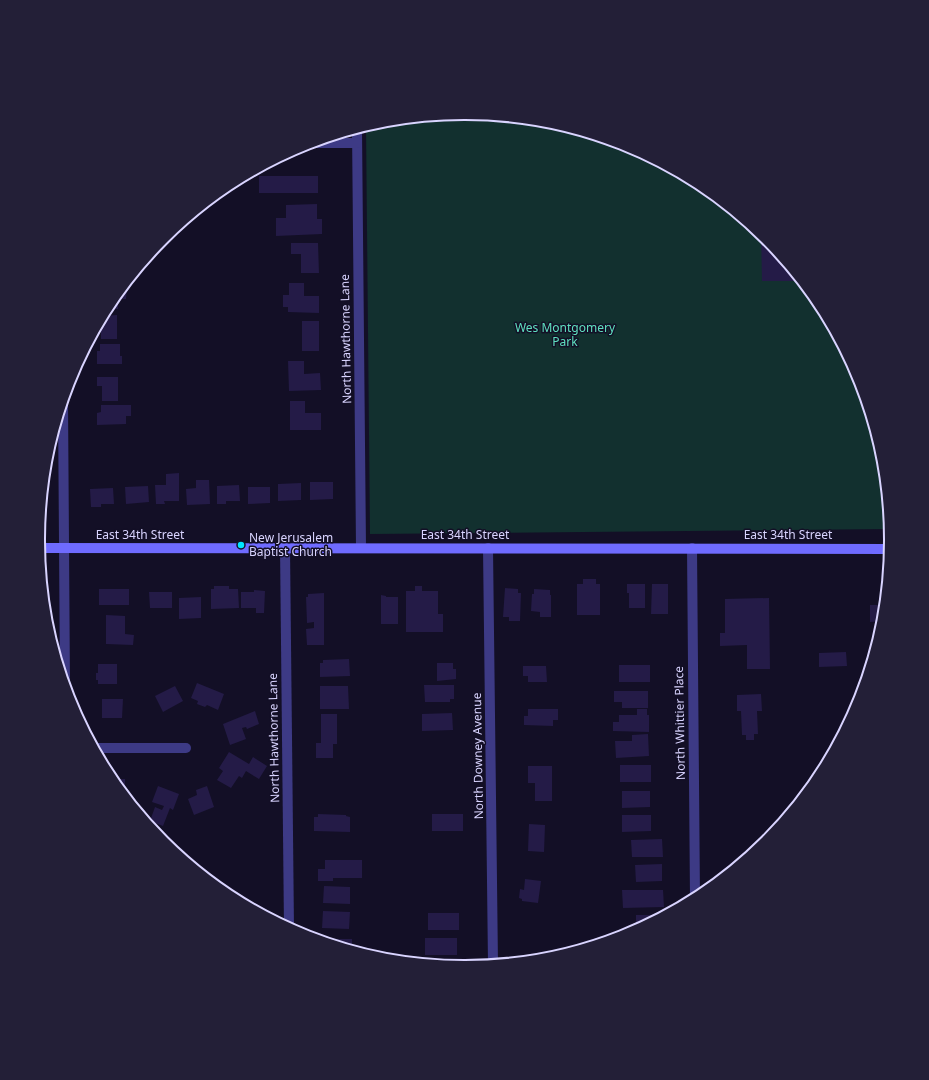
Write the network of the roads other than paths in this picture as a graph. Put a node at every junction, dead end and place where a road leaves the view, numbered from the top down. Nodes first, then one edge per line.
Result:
1 (357, 135) edge
2 (329, 143) edge
3 (357, 144) junction
4 (63, 418) edge
5 (285, 547) junction
6 (45, 548) edge
7 (64, 548) junction
8 (361, 548) junction
9 (488, 548) junction
10 (692, 548) junction
11 (884, 548) edge
12 (65, 668) edge
13 (100, 748) edge
14 (186, 748) dead end
15 (695, 891) edge
16 (289, 921) edge
17 (493, 959) edge

1 - 3 street, North Hawthorne Lane
2 - 3 street
3 - 8 street, North Hawthorne Lane
4 - 7 street
5 - 7 main road, East 34th Street
5 - 8 main road, East 34th Street
5 - 16 street, North Hawthorne Lane
6 - 7 main road, East 34th Street
7 - 12 street
8 - 9 main road, East 34th Street
9 - 10 main road, East 34th Street
9 - 17 street, North Downey Avenue
10 - 11 main road, East 34th Street
10 - 15 street, North Whittier Place
13 - 14 street

